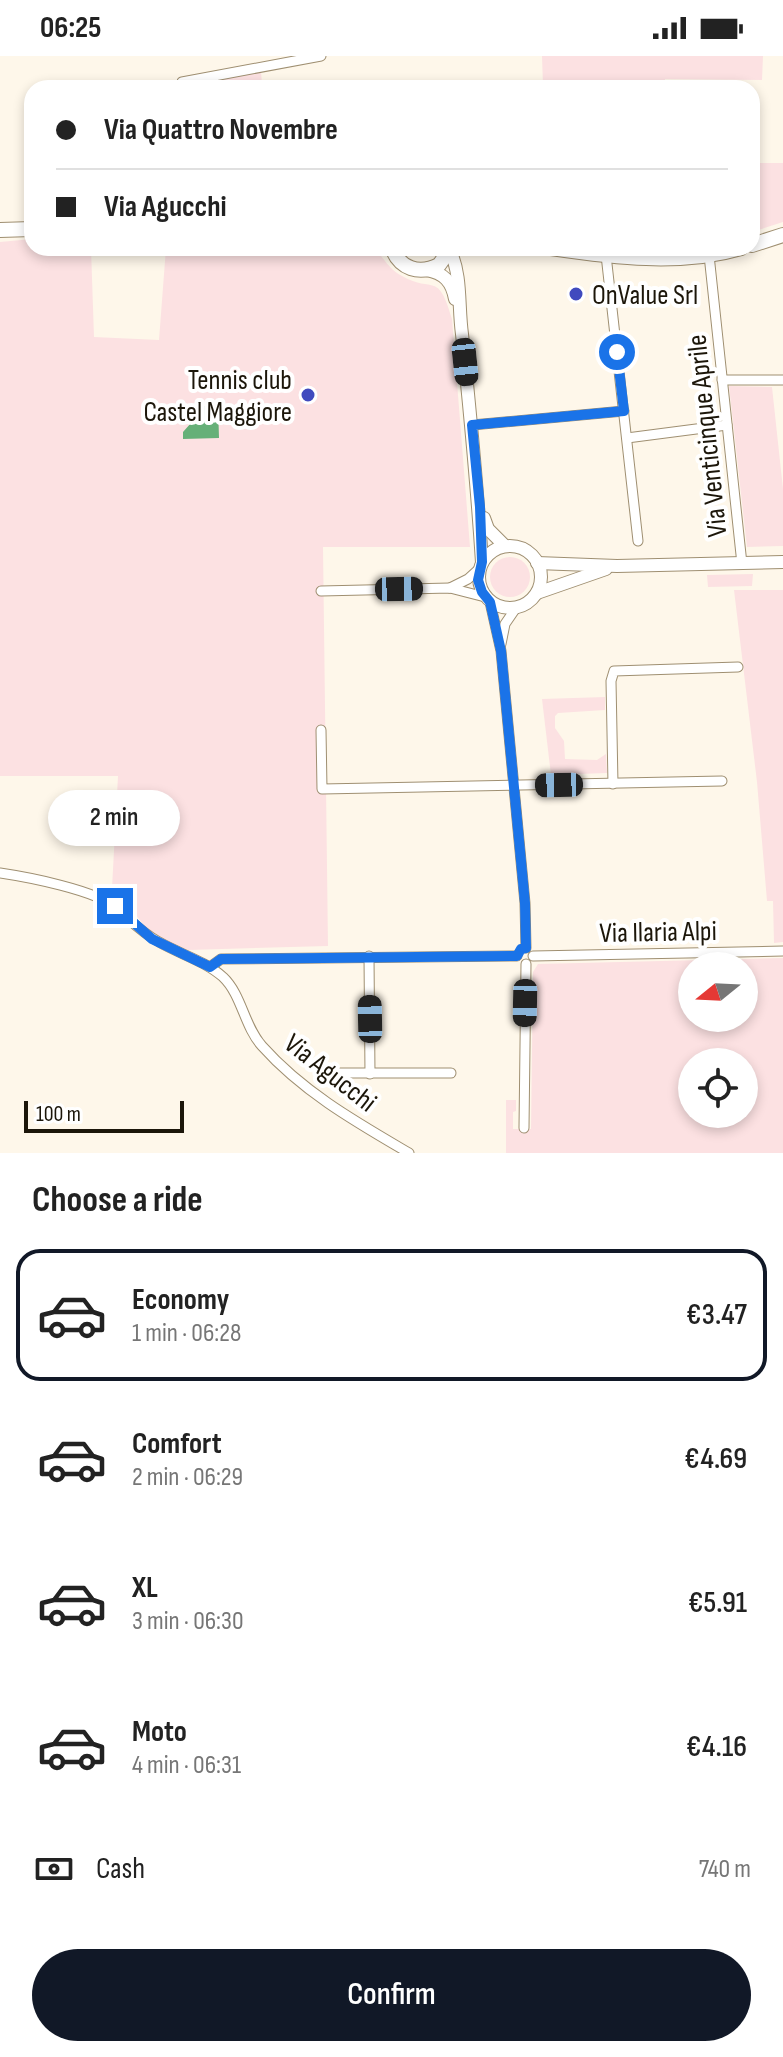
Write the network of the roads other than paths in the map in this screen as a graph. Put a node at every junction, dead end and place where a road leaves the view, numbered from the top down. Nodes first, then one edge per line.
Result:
1 (321, 56) edge
2 (193, 80) edge
3 (24, 230) edge
4 (2, 232) edge
5 (783, 235) edge
6 (760, 242) edge
7 (398, 256) edge
8 (445, 256) edge
9 (453, 256) edge
10 (606, 256) edge
11 (628, 256) edge
12 (696, 256) edge
13 (709, 256) edge
14 (427, 270) junction
15 (461, 330) junction
16 (722, 380) junction
17 (783, 380) edge
18 (624, 411) junction
19 (472, 425) junction
20 (727, 425) junction
21 (627, 438) junction
22 (480, 507) junction
23 (638, 541) dead end
24 (505, 546) junction
25 (783, 562) edge
26 (537, 563) junction
27 (742, 564) junction
28 (481, 565) junction
29 (617, 566) junction
30 (450, 588) junction
31 (321, 591) dead end
32 (537, 593) junction
33 (488, 599) junction
34 (516, 608) junction
35 (501, 651) junction
36 (738, 667) dead end
37 (321, 730) dead end
38 (722, 781) dead end
39 (613, 784) junction
40 (514, 786) junction
41 (0, 873) edge
42 (783, 951) edge
43 (530, 952) junction
44 (369, 956) junction
45 (517, 956) junction
46 (526, 964) junction
47 (210, 967) junction
48 (334, 1073) dead end
49 (451, 1073) dead end
50 (370, 1074) junction
51 (524, 1128) dead end
52 (409, 1153) edge

1 - 2 street
3 - 4 main road
5 - 6 main road
7 - 14 main road
8 - 14 main road
9 - 15 street
10 - 18 street
11 - 12 main road
13 - 16 street, Via Venticinque Aprile
14 - 15 street
15 - 19 street
16 - 17 street
16 - 20 street, Via Venticinque Aprile
18 - 19 street
18 - 21 street
19 - 22 street
20 - 21 street
20 - 27 street, Via Venticinque Aprile
21 - 23 street
22 - 24 street
22 - 28 street
24 - 26 street
24 - 28 street
25 - 27 street
26 - 29 street
26 - 32 street
27 - 29 street
28 - 30 street
28 - 33 street
29 - 32 street
30 - 31 street
30 - 33 street
32 - 34 street
33 - 34 street
33 - 35 street
34 - 35 street
35 - 40 street
36 - 39 street
37 - 40 street
38 - 39 street
39 - 40 street
40 - 43 street
41 - 47 street, Via Agucchi
42 - 43 street, Via Ilaria Alpi
43 - 45 street
43 - 46 street
44 - 45 street
44 - 47 street
44 - 50 street
45 - 46 street
46 - 51 street
47 - 52 street, Via Agucchi
48 - 50 street
49 - 50 street

